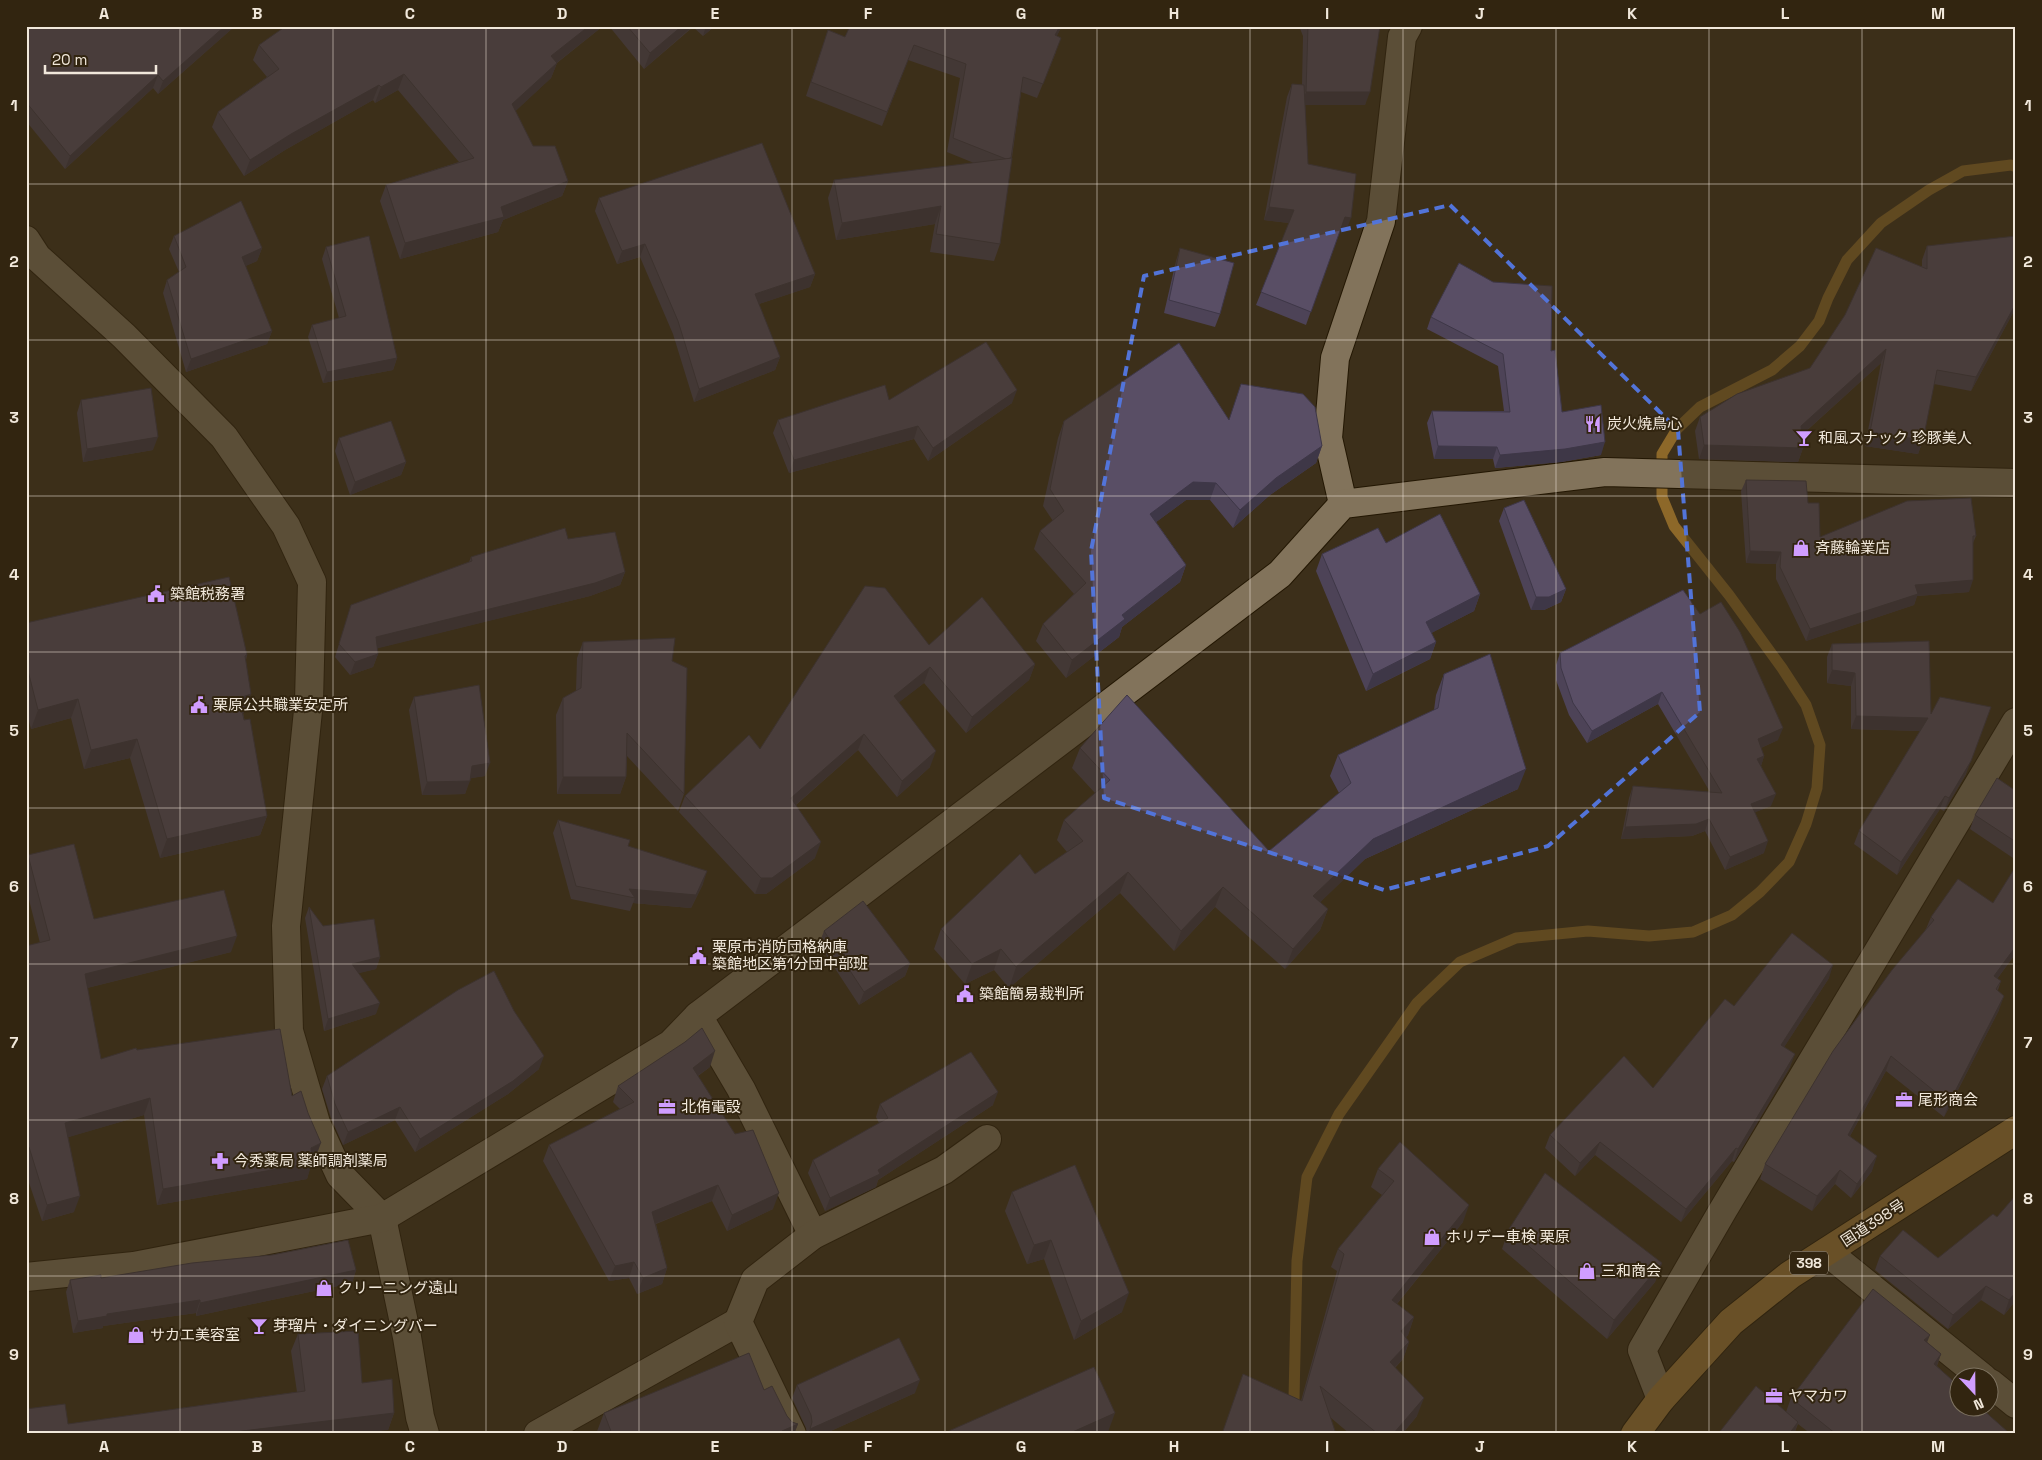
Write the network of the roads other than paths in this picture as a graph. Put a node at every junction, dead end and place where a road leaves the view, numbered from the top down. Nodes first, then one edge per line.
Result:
1 (1408, 26) edge
2 (26, 240) edge
3 (2016, 483) edge
4 (1343, 504) junction
5 (2016, 722) edge
6 (698, 1016) junction
7 (2016, 1130) edge
8 (987, 1139) dead end
9 (382, 1218) junction
10 (813, 1235) junction
11 (1827, 1252) junction
12 (26, 1277) edge
13 (738, 1322) junction
14 (1971, 1368) edge
15 (2000, 1391) edge
16 (1662, 1399) junction
17 (2016, 1404) edge
18 (425, 1434) edge
19 (538, 1434) edge
20 (792, 1434) edge
21 (1635, 1434) edge

1 - 4 street
2 - 9 street
3 - 4 street
4 - 6 street
5 - 16 street
6 - 9 street
6 - 10 street
7 - 11 highway, 国道398号 / 398
8 - 10 street
9 - 12 street
9 - 18 street
10 - 13 street
11 - 14 street
11 - 16 highway, 国道398号 / 398
13 - 19 street
13 - 20 street
15 - 17 street
16 - 21 highway, 国道398号 / 398

